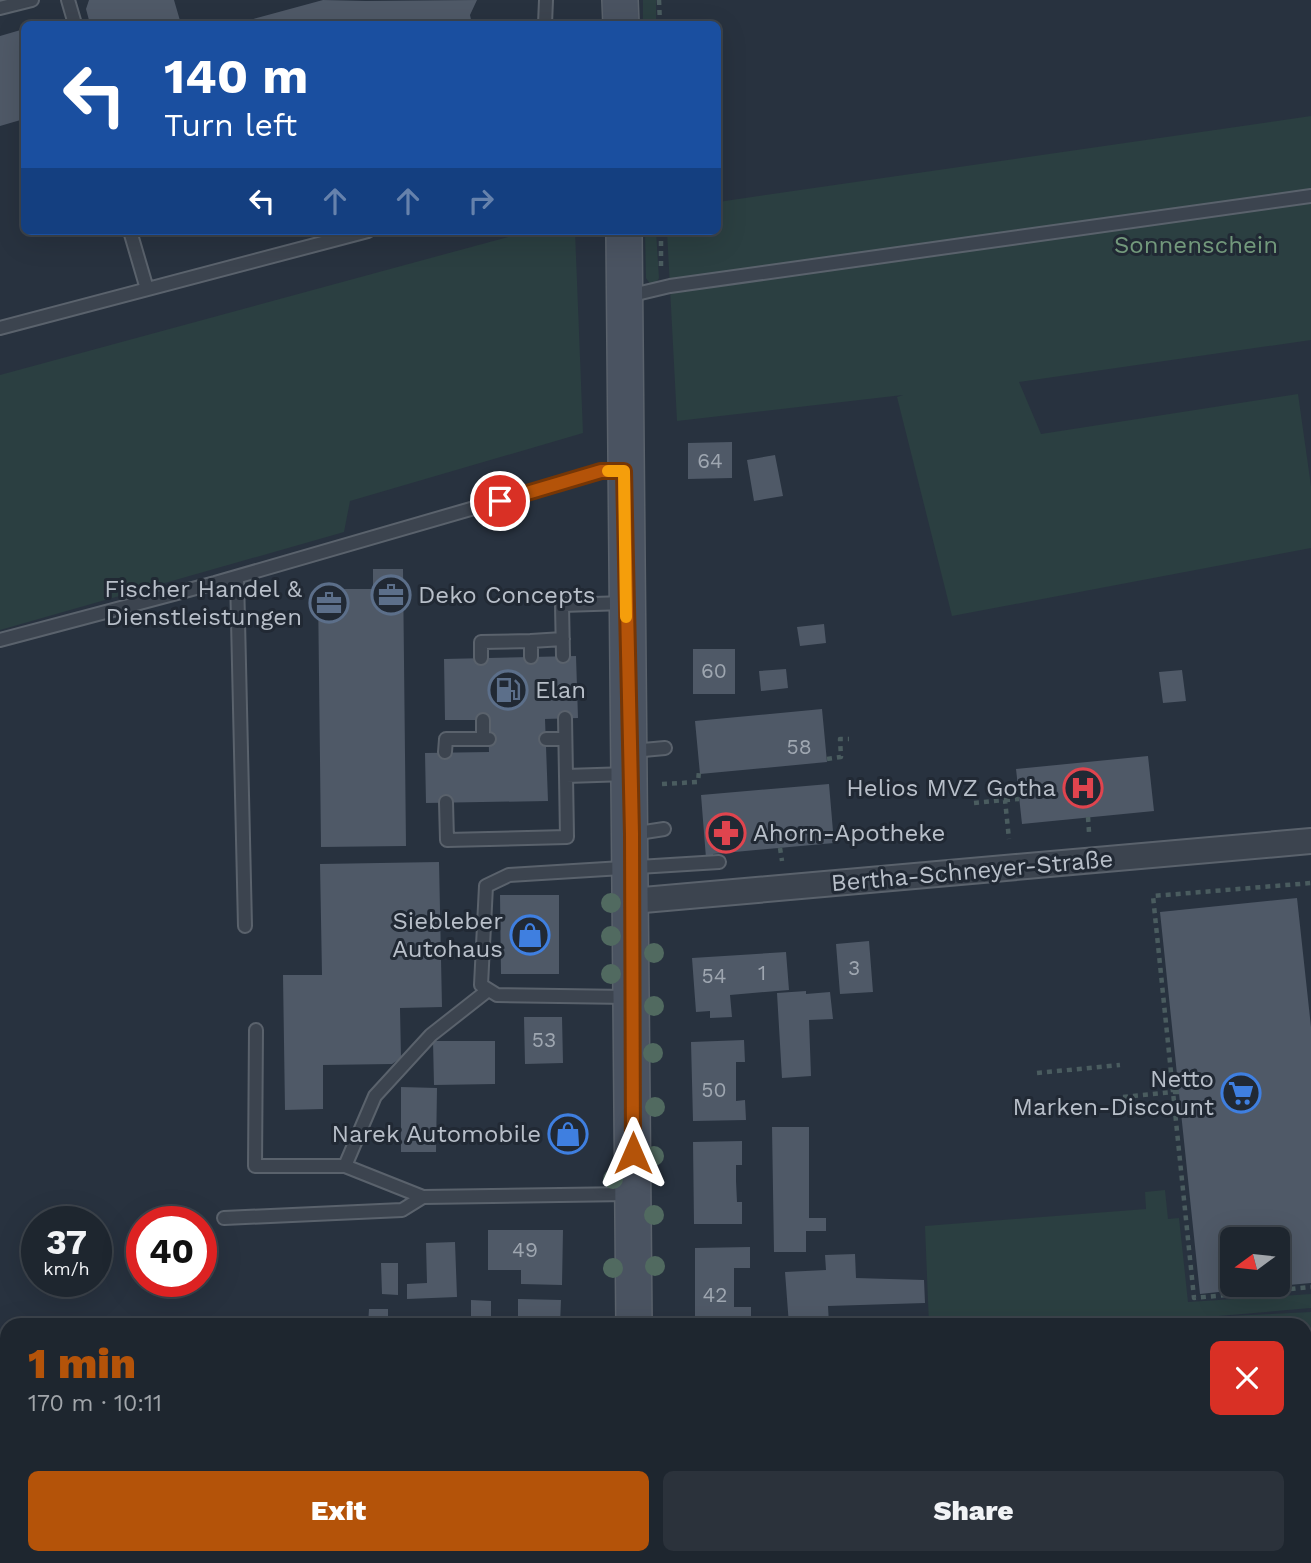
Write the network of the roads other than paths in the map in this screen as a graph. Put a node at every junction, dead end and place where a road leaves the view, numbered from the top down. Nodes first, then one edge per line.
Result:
1 (32, 0) edge
2 (68, 0) edge
3 (546, 0) edge
4 (620, 0) edge
5 (0, 8) edge
6 (74, 21) edge
7 (545, 21) edge
8 (621, 21) edge
9 (1311, 196) edge
10 (132, 235) edge
11 (353, 235) edge
12 (624, 235) edge
13 (147, 289) junction
14 (624, 296) junction
15 (0, 328) edge
16 (624, 471) junction
17 (237, 577) junction
18 (625, 603) junction
19 (563, 639) junction
20 (0, 640) edge
21 (531, 641) junction
22 (563, 656) dead end
23 (531, 657) dead end
24 (481, 658) dead end
25 (565, 718) dead end
26 (483, 720) dead end
27 (546, 739) dead end
28 (565, 739) junction
29 (665, 748) dead end
30 (445, 752) dead end
31 (639, 770) junction
32 (566, 776) junction
33 (446, 802) dead end
34 (1311, 841) edge
35 (719, 862) dead end
36 (632, 885) junction
37 (245, 926) dead end
38 (487, 991) junction
39 (632, 997) junction
40 (256, 1030) dead end
41 (345, 1166) junction
42 (633, 1194) junction
43 (423, 1197) junction
44 (224, 1218) dead end
45 (634, 1318) edge

1 - 5 lane
2 - 6 lane
3 - 7 lane
4 - 8 street
9 - 14 lane
10 - 13 lane
11 - 13 lane
12 - 14 street
13 - 15 lane
14 - 16 street
16 - 17 lane
16 - 18 street
17 - 20 lane
17 - 37 lane
18 - 19 lane
18 - 31 street
19 - 21 lane
19 - 22 lane
21 - 23 lane
21 - 24 lane
25 - 28 lane
26 - 30 lane
27 - 28 lane
28 - 32 lane
29 - 31 lane
31 - 32 lane
31 - 36 street
32 - 33 lane
34 - 36 street, Bertha-Schneyer-Straße
35 - 36 lane
36 - 38 lane
36 - 39 street
38 - 39 lane
38 - 41 lane
39 - 42 street
40 - 41 lane
41 - 43 lane
42 - 43 lane
42 - 45 street
43 - 44 lane

